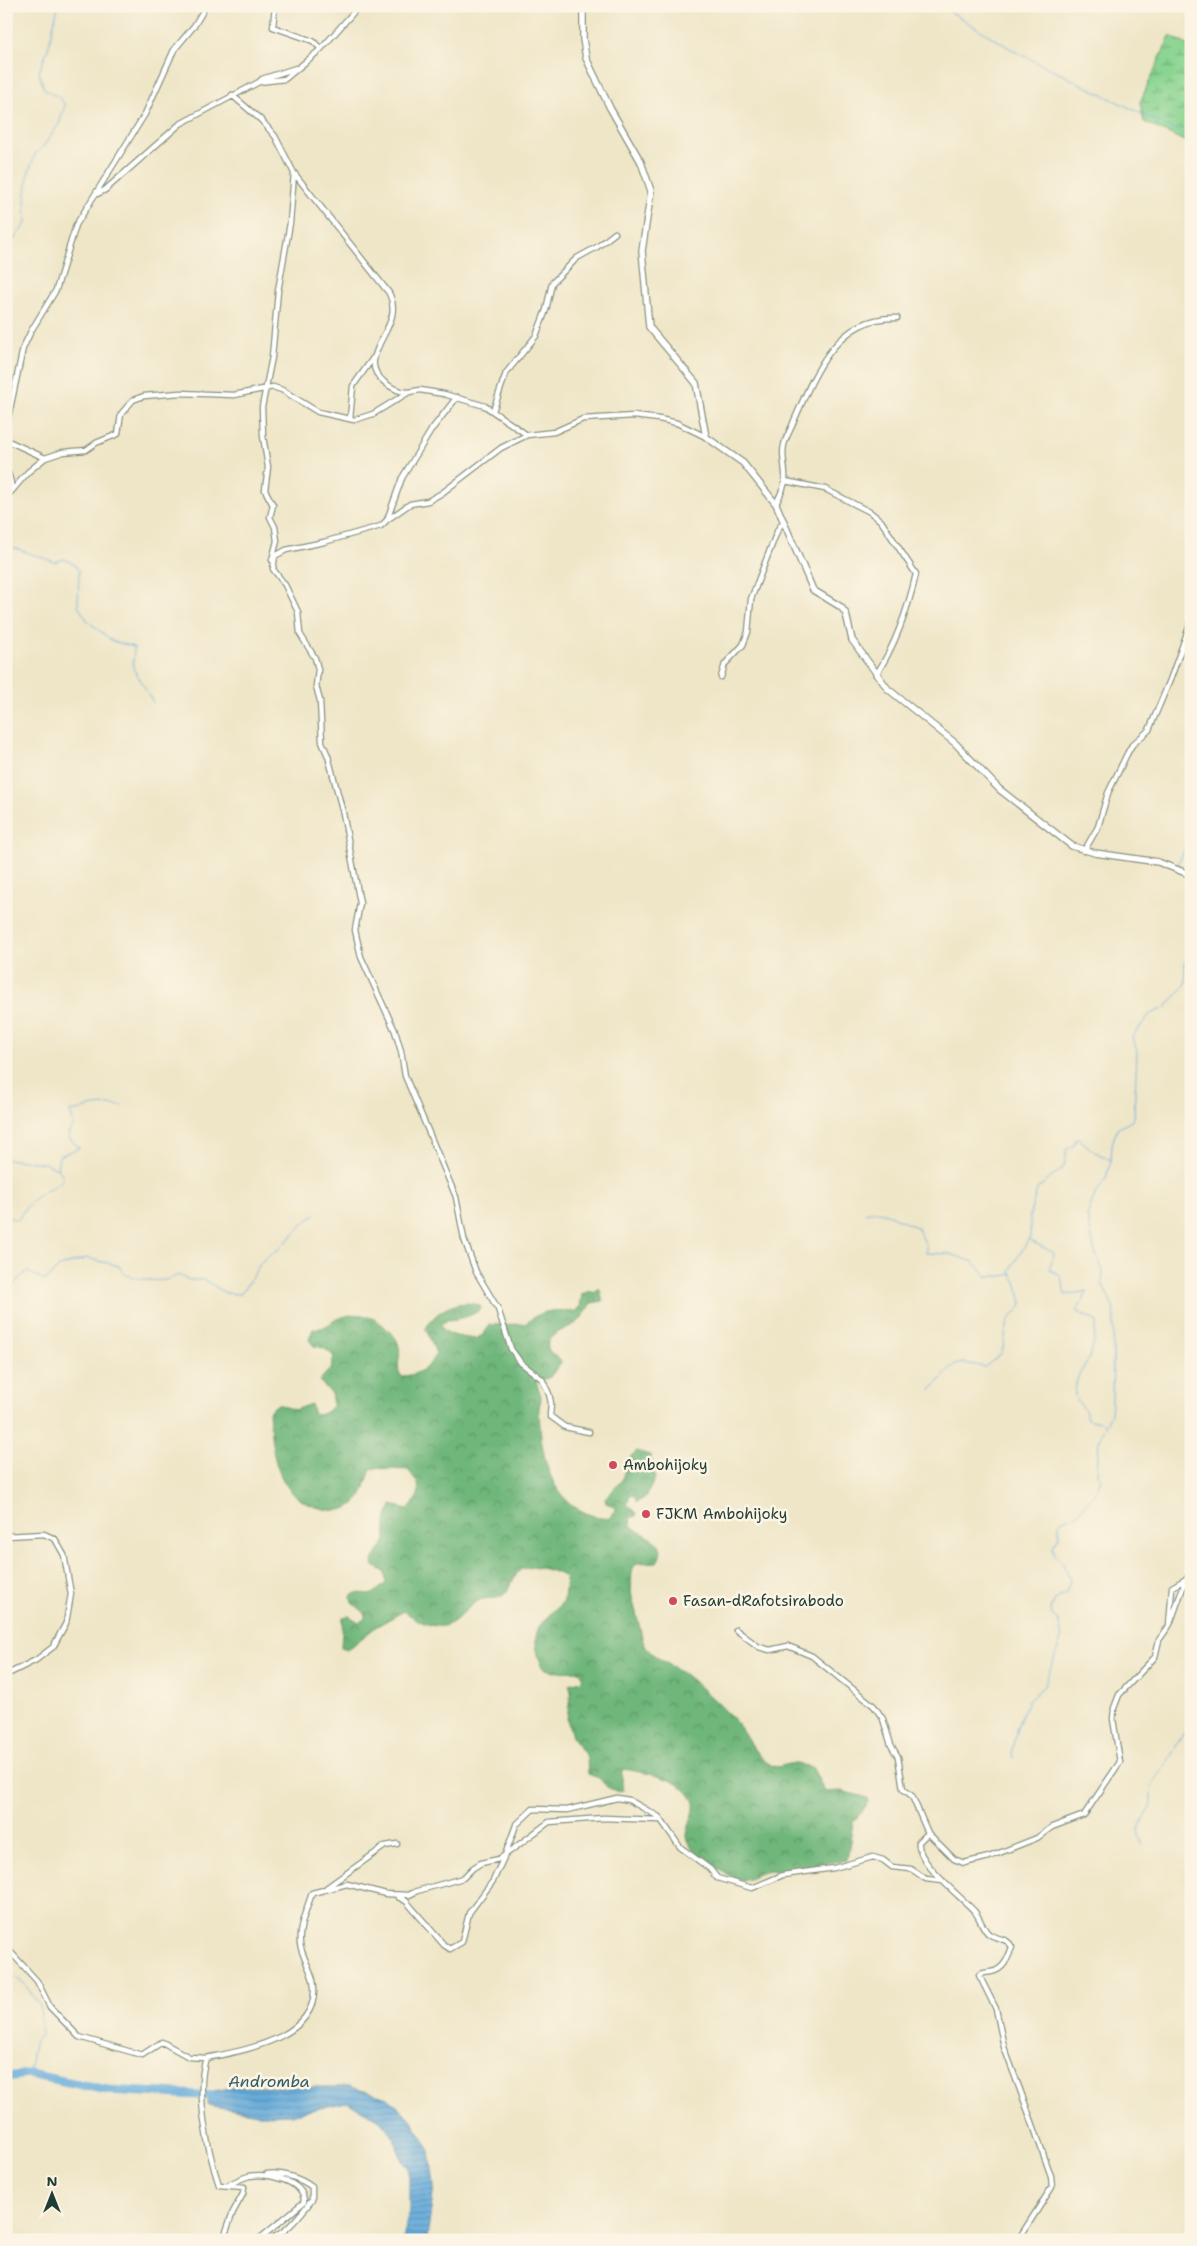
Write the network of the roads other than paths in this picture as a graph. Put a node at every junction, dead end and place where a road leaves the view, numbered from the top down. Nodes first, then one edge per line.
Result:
1 (206, 6) edge
2 (275, 6) edge
3 (358, 6) edge
4 (583, 6) edge
5 (321, 49) junction
6 (307, 61) junction
7 (259, 82) junction
8 (232, 95) junction
9 (294, 173) junction
10 (95, 195) junction
11 (615, 233) dead end
12 (897, 318) dead end
13 (376, 355) junction
14 (264, 390) junction
15 (409, 392) junction
16 (457, 397) junction
17 (493, 411) junction
18 (350, 419) junction
19 (6, 428) edge
20 (527, 435) junction
21 (706, 437) junction
22 (6, 440) edge
23 (45, 458) junction
24 (6, 469) edge
25 (785, 481) junction
26 (8, 494) edge
27 (776, 504) junction
28 (386, 520) junction
29 (784, 521) junction
30 (272, 562) junction
31 (1191, 622) edge
32 (876, 675) junction
33 (721, 677) dead end
34 (1084, 851) junction
35 (1191, 875) edge
36 (589, 1432) dead end
37 (6, 1536) edge
38 (1191, 1574) edge
39 (1186, 1579) junction
40 (1169, 1626) junction
41 (736, 1630) dead end
42 (6, 1675) edge
43 (660, 1820) junction
44 (928, 1833) junction
45 (398, 1844) dead end
46 (505, 1855) junction
47 (943, 1881) junction
48 (325, 1889) junction
49 (396, 1896) junction
50 (6, 1947) edge
51 (206, 2058) junction
52 (250, 2176) junction
53 (226, 2186) junction
54 (223, 2240) edge
55 (258, 2240) edge
56 (268, 2240) edge
57 (1018, 2240) edge

1 - 10 street
2 - 5 street
3 - 5 street
4 - 21 street
5 - 6 street
6 - 7 street
6 - 7 street
7 - 8 street
8 - 9 street
8 - 10 street
9 - 13 street
9 - 14 street
10 - 19 street
11 - 17 street
12 - 25 street
13 - 15 street
13 - 18 street
14 - 18 street
14 - 23 street
14 - 30 street
15 - 16 street
15 - 18 street
16 - 17 street
16 - 28 street
17 - 20 street
20 - 21 street
20 - 28 street
21 - 27 street
22 - 23 street
23 - 26 street
24 - 26 street
25 - 27 street
25 - 32 street
27 - 29 street
28 - 30 street
29 - 32 street
29 - 33 street
30 - 36 street
31 - 34 street
32 - 34 street
34 - 35 street
37 - 42 street
38 - 39 street
39 - 40 street
39 - 40 street
40 - 44 street
41 - 44 street
43 - 46 street
43 - 46 street
43 - 47 street
44 - 47 street
45 - 48 street
46 - 49 street
46 - 49 street
47 - 57 street
48 - 49 street
48 - 51 street
50 - 51 street
51 - 53 street
52 - 53 street
52 - 55 street
52 - 56 street
53 - 54 street

